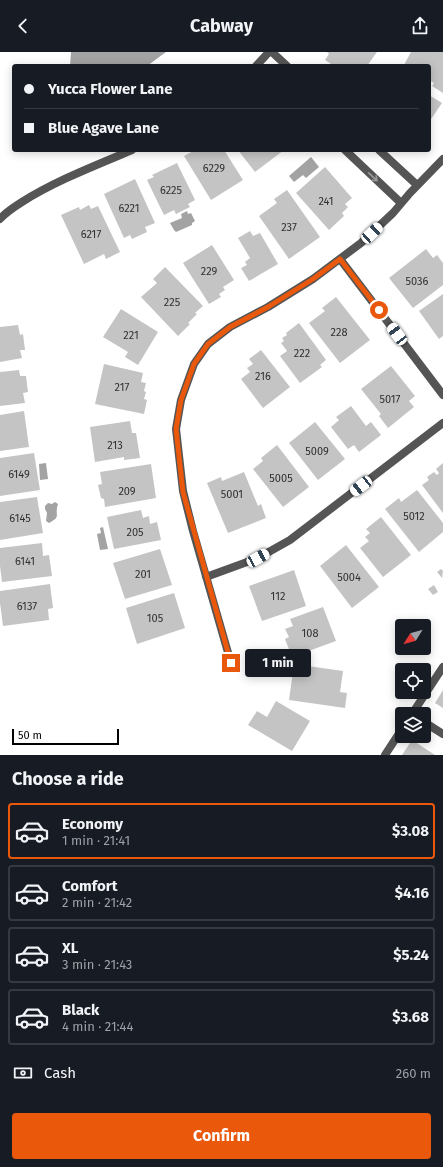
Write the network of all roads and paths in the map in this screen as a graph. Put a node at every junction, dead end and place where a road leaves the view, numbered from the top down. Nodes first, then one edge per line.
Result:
1 (270, 52) edge
2 (258, 64) edge
3 (285, 64) edge
4 (127, 152) edge
5 (347, 152) edge
6 (381, 152) edge
7 (443, 159) edge
8 (418, 185) junction
9 (401, 203) junction
10 (0, 219) edge
11 (340, 259) junction
12 (443, 395) edge
13 (443, 423) edge
14 (206, 577) junction
15 (231, 663) dead end
16 (443, 667) edge
17 (417, 707) edge
18 (431, 726) edge
19 (443, 734) edge
20 (395, 740) edge
21 (385, 755) edge

1 - 2 street
1 - 3 street
4 - 10 street
5 -> 9 street
6 - 8 street
7 - 8 street
8 - 9 street
9 - 11 street
11 - 12 street
11 - 14 street
13 - 14 street
14 - 15 street
16 - 17 street
18 - 19 street
20 - 21 street

